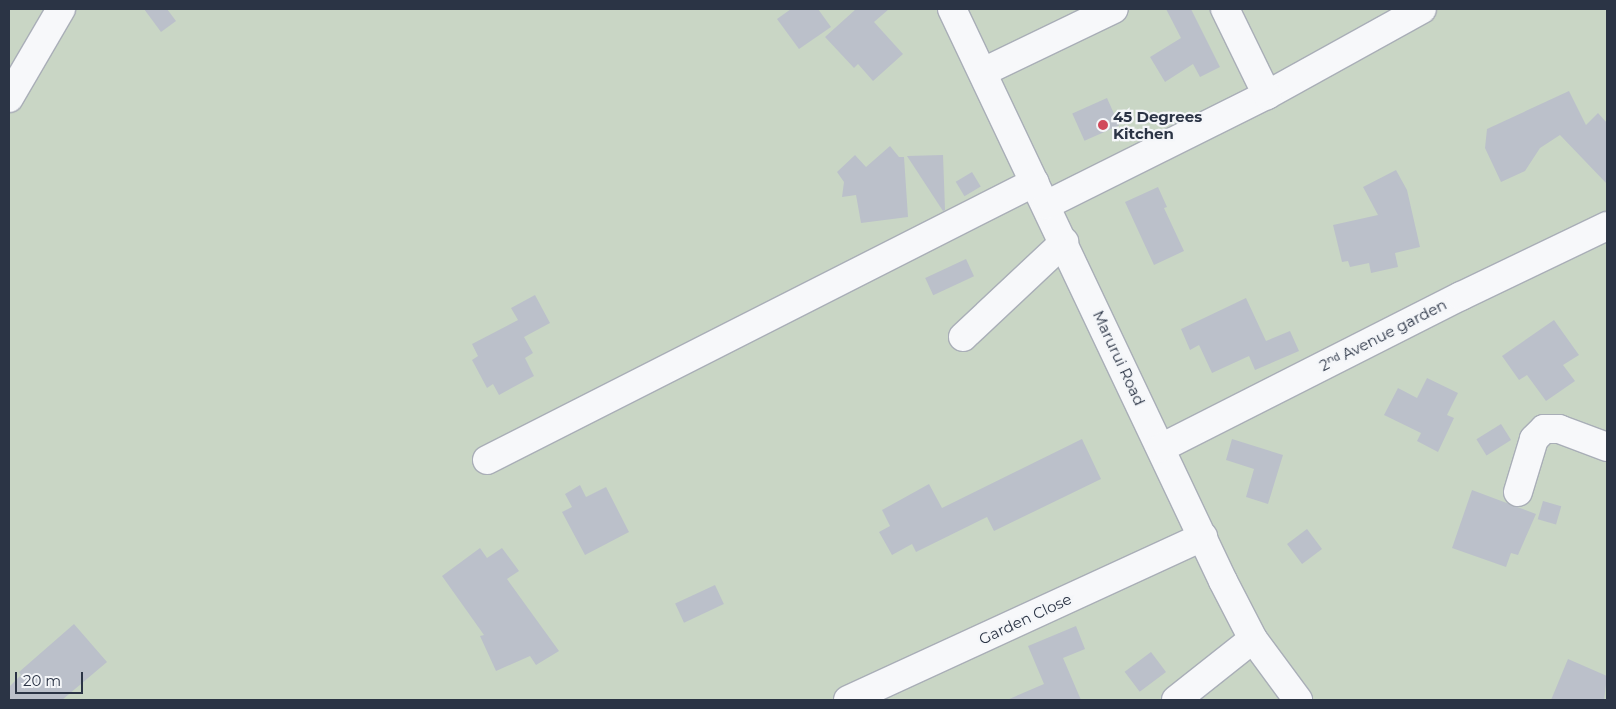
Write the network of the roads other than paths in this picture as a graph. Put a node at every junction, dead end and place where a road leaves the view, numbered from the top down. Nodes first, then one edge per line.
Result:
1 (61, 9) edge
2 (952, 9) edge
3 (1114, 9) edge
4 (1225, 9) edge
5 (1422, 9) edge
6 (983, 72) junction
7 (1266, 95) junction
8 (9, 98) edge
9 (1041, 194) junction
10 (1607, 226) edge
11 (1064, 242) junction
12 (963, 337) dead end
13 (1607, 447) edge
14 (1161, 448) junction
15 (487, 460) dead end
16 (1518, 492) dead end
17 (1203, 537) junction
18 (1253, 638) junction
19 (848, 700) edge
20 (1176, 700) edge
21 (1298, 700) edge

1 - 8 street
2 - 6 street, Marurui Road
3 - 6 street
4 - 7 street
5 - 7 street
6 - 9 street, Marurui Road
7 - 9 street
9 - 11 street, Marurui Road
9 - 15 street
10 - 14 street, 2ⁿᵈ Avenue garden
11 - 12 street
11 - 14 street, Marurui Road
13 - 16 street
14 - 17 street, Marurui Road
17 - 18 street, Marurui Road
17 - 19 street, Garden Close
18 - 20 street
18 - 21 street, Marurui Road

